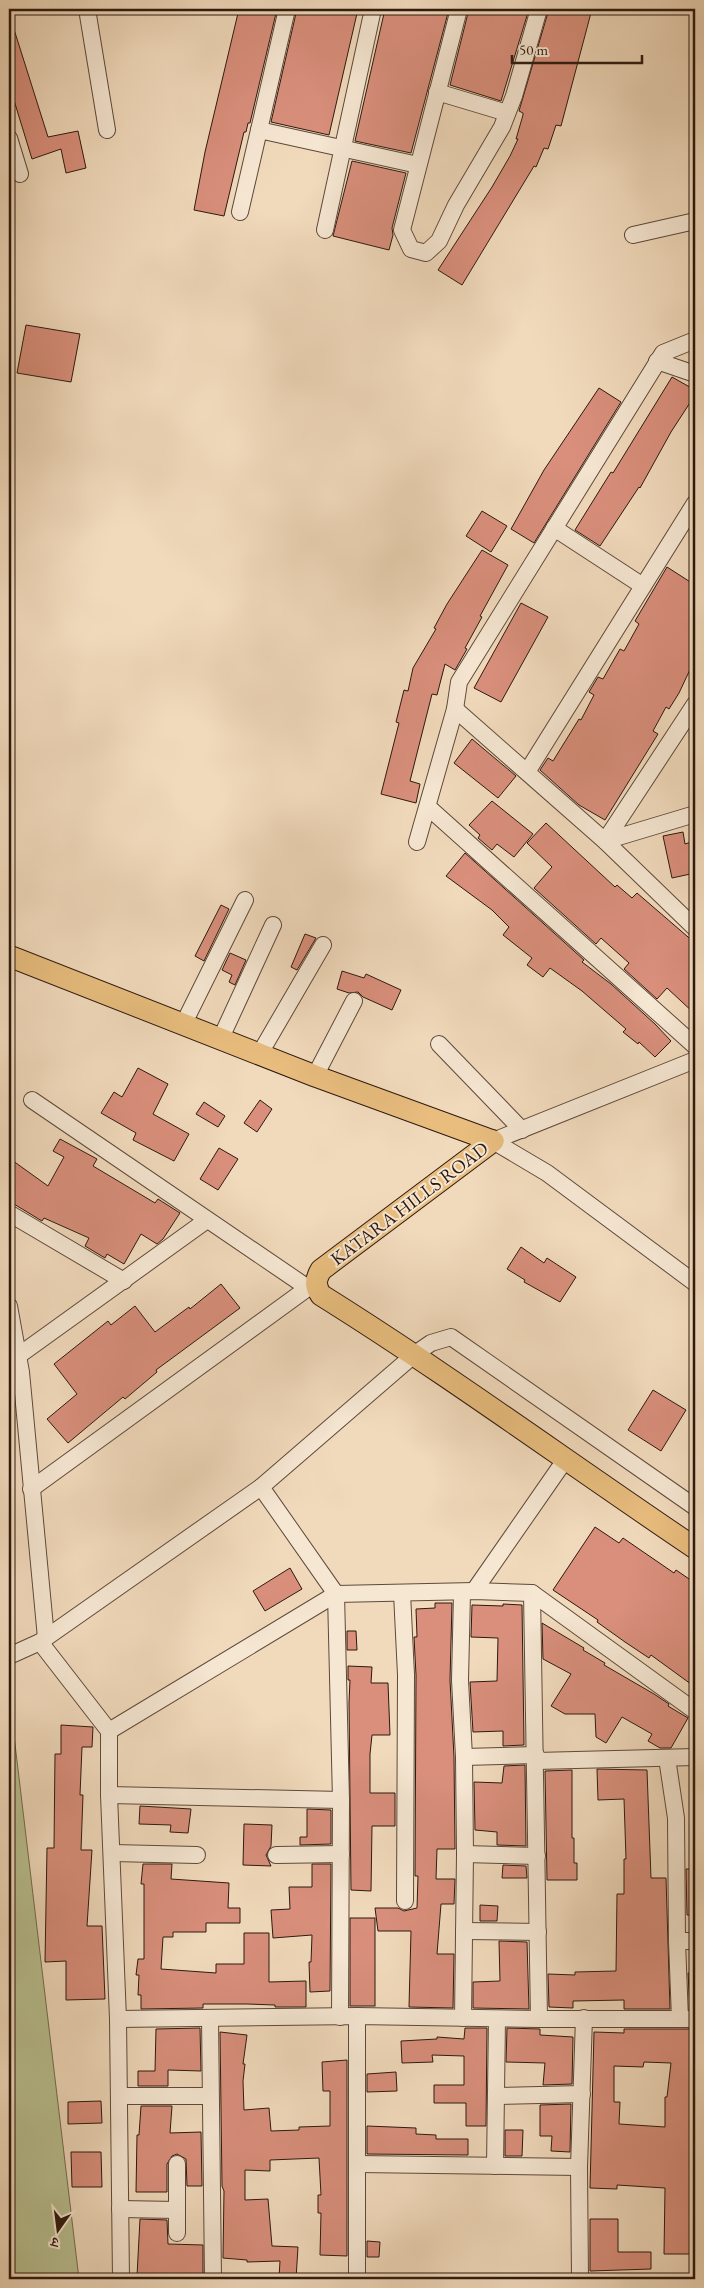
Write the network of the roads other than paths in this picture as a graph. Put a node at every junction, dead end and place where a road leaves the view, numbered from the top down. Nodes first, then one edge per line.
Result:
1 (87, 9) edge
2 (287, 9) edge
3 (372, 9) edge
4 (459, 9) edge
5 (539, 9) edge
6 (437, 92) junction
7 (508, 114) junction
8 (106, 130) dead end
9 (259, 130) junction
10 (9, 138) edge
11 (342, 148) junction
12 (418, 165) junction
13 (20, 174) dead end
14 (240, 212) dead end
15 (695, 221) edge
16 (325, 230) dead end
17 (633, 235) dead end
18 (695, 340) edge
19 (657, 362) junction
20 (695, 374) edge
21 (695, 503) edge
22 (554, 528) junction
23 (643, 586) junction
24 (695, 704) edge
25 (455, 709) junction
26 (527, 772) junction
27 (428, 806) junction
28 (695, 814) edge
29 (605, 841) junction
30 (417, 842) dead end
31 (245, 900) dead end
32 (273, 924) dead end
33 (695, 928) edge
34 (323, 945) dead end
35 (9, 956) edge
36 (354, 1001) dead end
37 (183, 1025) junction
38 (220, 1040) junction
39 (439, 1044) dead end
40 (695, 1046) edge
41 (259, 1054) junction
42 (695, 1060) edge
43 (315, 1076) junction
44 (32, 1100) dead end
45 (522, 1130) junction
46 (493, 1141) junction
47 (12, 1215) dead end
48 (208, 1220) junction
49 (124, 1281) junction
50 (695, 1283) edge
51 (312, 1285) junction
52 (9, 1306) edge
53 (415, 1354) junction
54 (18, 1356) junction
55 (565, 1460) junction
56 (261, 1487) junction
57 (31, 1489) junction
58 (695, 1507) edge
59 (695, 1548) edge
60 (468, 1592) junction
61 (402, 1593) junction
62 (532, 1593) junction
63 (336, 1594) junction
64 (43, 1640) junction
65 (9, 1656) edge
66 (695, 1711) edge
67 (109, 1731) junction
68 (464, 1756) junction
69 (695, 1757) edge
70 (536, 1758) junction
71 (667, 1758) junction
72 (109, 1794) junction
73 (341, 1800) junction
74 (113, 1853) junction
75 (341, 1854) junction
76 (466, 1854) junction
77 (197, 1855) dead end
78 (276, 1855) dead end
79 (537, 1856) junction
80 (405, 1902) dead end
81 (464, 1931) junction
82 (538, 1932) junction
83 (677, 1941) junction
84 (695, 1941) edge
85 (357, 2016) junction
86 (340, 2017) junction
87 (210, 2018) junction
88 (463, 2018) junction
89 (584, 2018) junction
90 (118, 2019) junction
91 (497, 2019) junction
92 (539, 2019) junction
93 (688, 2019) edge
94 (582, 2094) junction
95 (119, 2096) junction
96 (210, 2096) junction
97 (496, 2096) junction
98 (178, 2164) dead end
99 (358, 2164) junction
100 (495, 2166) junction
101 (579, 2167) junction
102 (120, 2209) junction
103 (177, 2210) junction
104 (177, 2234) dead end
105 (121, 2279) edge
106 (212, 2279) edge
107 (358, 2279) edge
108 (580, 2279) edge

1 - 8 street
2 - 9 street
3 - 11 street
4 - 6 street
5 - 7 street
6 - 7 street
6 - 12 street
7 - 12 street
9 - 11 street
9 - 14 street
10 - 13 street
11 - 12 street
11 - 16 street
15 - 17 street
18 - 19 street
19 - 20 street
19 - 22 street
21 - 23 street
22 - 23 street
22 - 25 street
23 - 26 street
24 - 29 street
25 - 26 street
25 - 27 street
26 - 29 street
27 - 30 street
27 - 40 street
28 - 29 street
29 - 33 street
31 - 37 street
32 - 38 street
34 - 41 street
35 - 37 main road, KATARA HILLS ROAD
36 - 43 street
37 - 38 main road, KATARA HILLS ROAD
38 - 41 main road, KATARA HILLS ROAD
39 - 45 street
41 - 43 main road, KATARA HILLS ROAD
42 - 45 street
43 - 46 main road, KATARA HILLS ROAD
44 - 48 street
45 - 46 street
46 - 50 street
46 - 51 main road, KATARA HILLS ROAD
47 - 49 street
48 - 49 street
48 - 51 street
49 - 54 street
51 - 53 main road, KATARA HILLS ROAD
51 - 57 street
52 - 54 street
53 - 55 main road, KATARA HILLS ROAD
53 - 56 street
53 - 58 street
54 - 57 street
55 - 59 main road, KATARA HILLS ROAD
55 - 60 street
56 - 63 street
56 - 64 street
57 - 64 street
60 - 61 street
60 - 62 street
60 - 68 street
61 - 63 street
61 - 80 street
62 - 66 street
62 - 70 street
63 - 67 street
63 - 73 street
64 - 65 street
64 - 67 street
67 - 72 street
68 - 70 street
68 - 76 street
69 - 71 street
70 - 71 street
70 - 79 street
71 - 83 street
72 - 73 street
72 - 74 street
73 - 75 street
74 - 77 street
74 - 90 street
75 - 78 street
75 - 86 street
76 - 79 street
76 - 81 street
79 - 82 street
81 - 82 street
81 - 88 street
82 - 92 street
83 - 84 street
83 - 93 street
85 - 86 street
85 - 88 street
85 - 99 street
86 - 87 street
87 - 90 street
87 - 96 street
88 - 91 street
89 - 92 street
89 - 93 street
89 - 94 street
90 - 95 street
91 - 92 street
91 - 97 street
94 - 97 street
94 - 101 street
95 - 96 street
95 - 102 street
96 - 106 street
97 - 100 street
98 - 103 street
99 - 100 street
99 - 107 street
100 - 101 street
101 - 108 street
102 - 103 street
102 - 105 street
103 - 104 street

